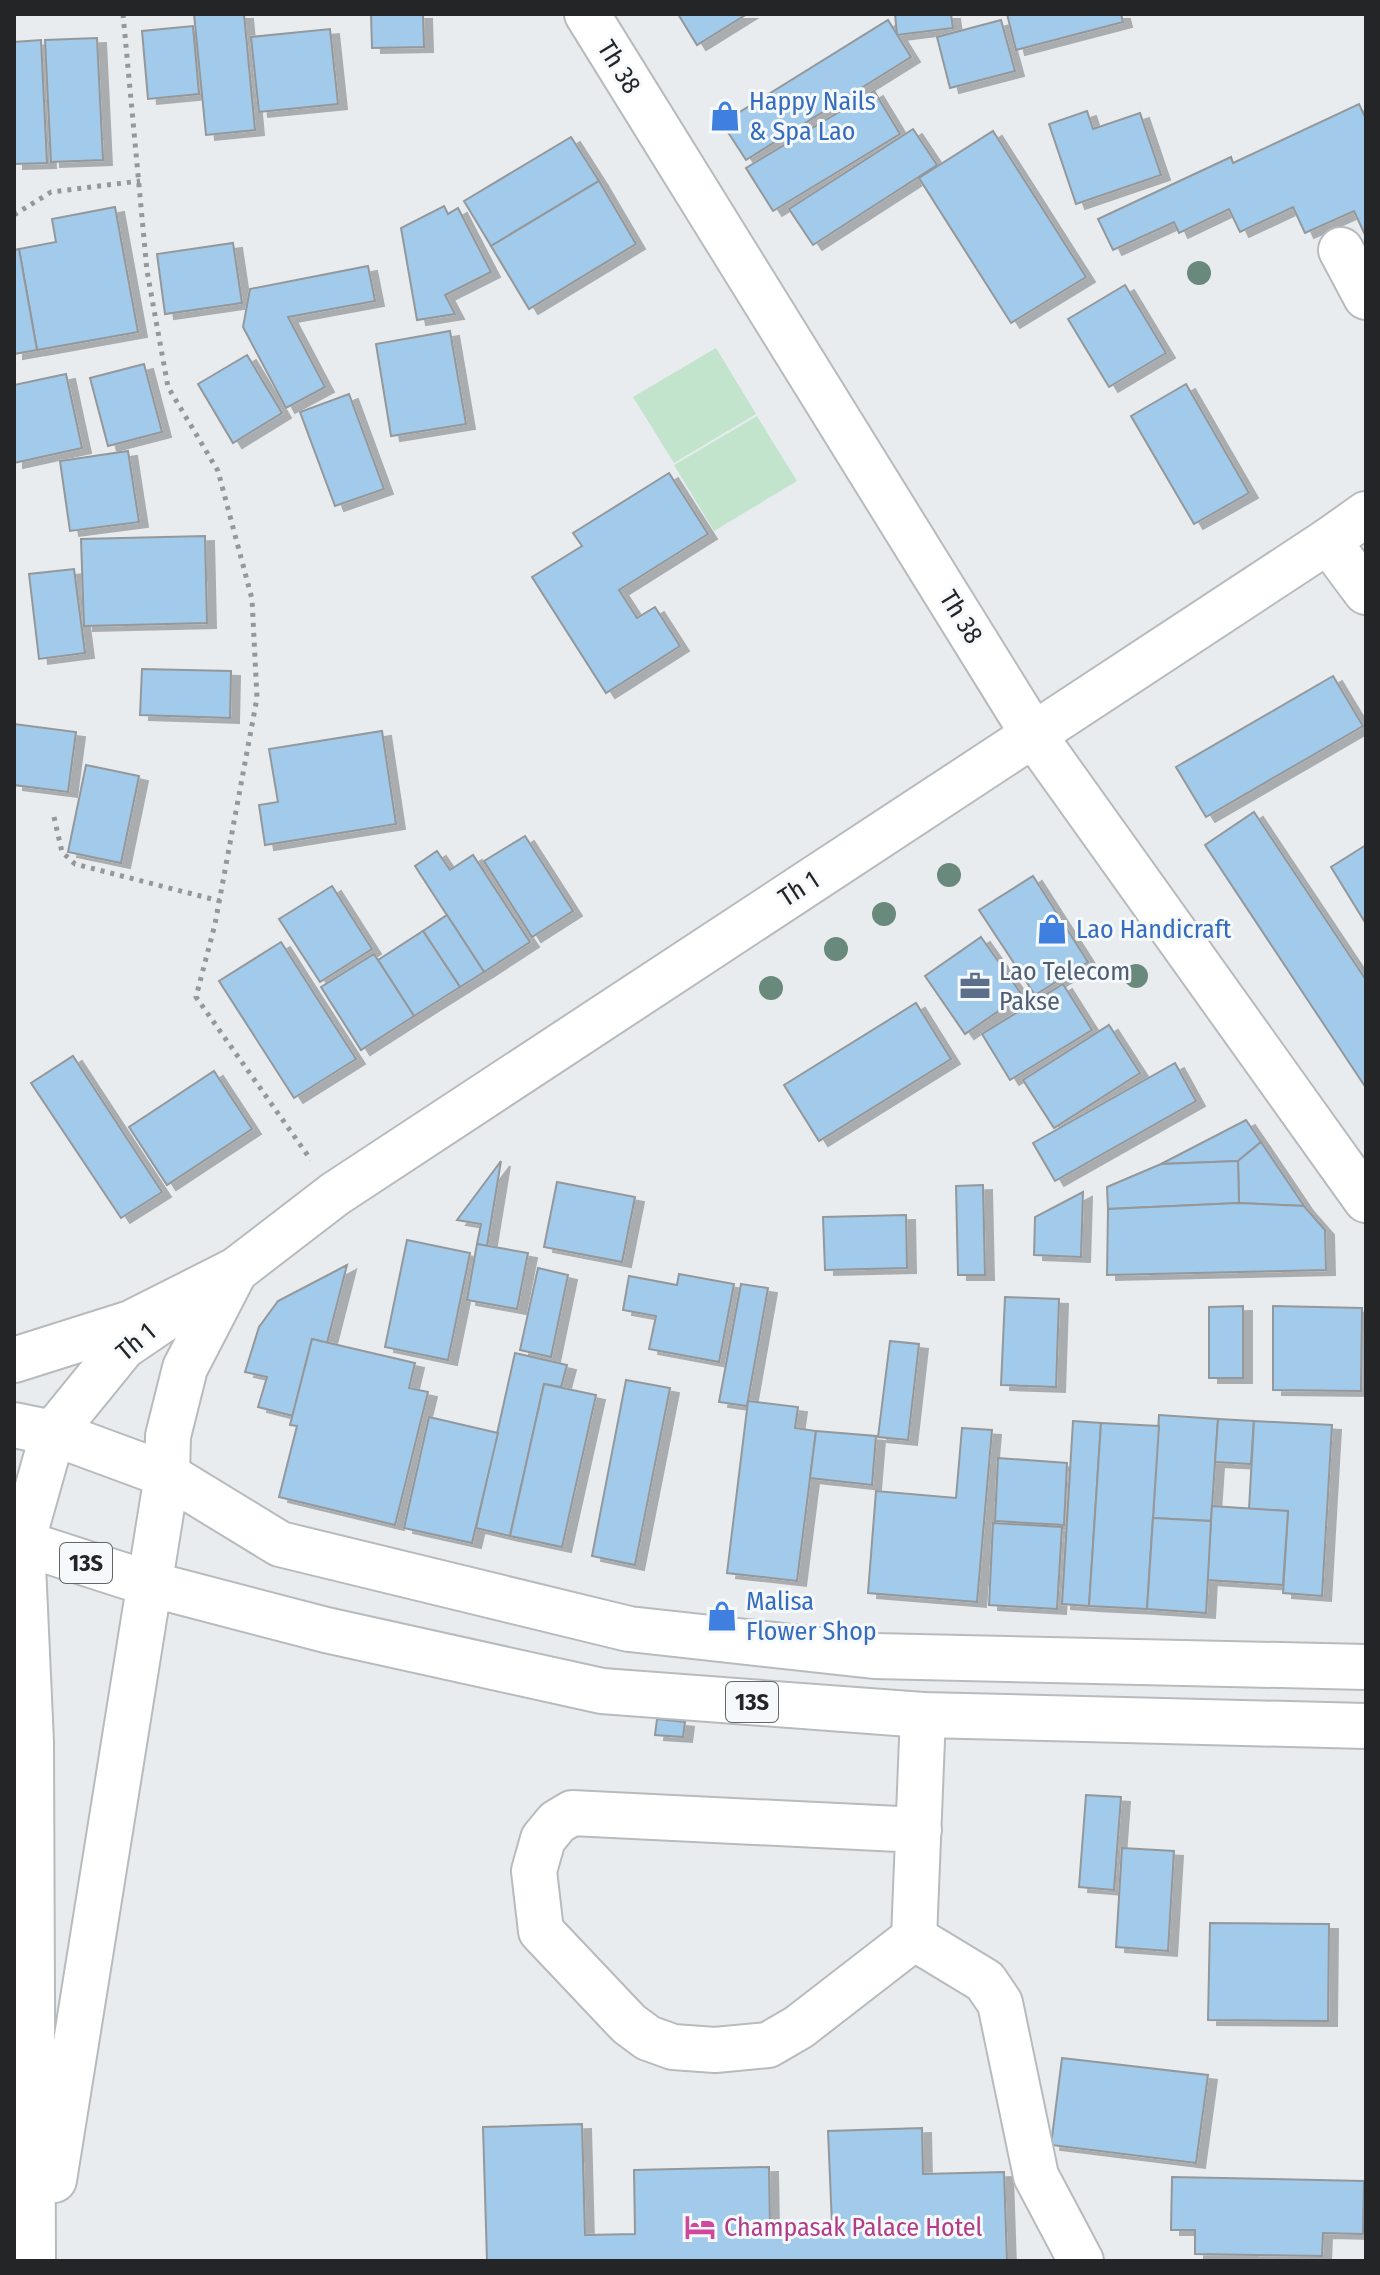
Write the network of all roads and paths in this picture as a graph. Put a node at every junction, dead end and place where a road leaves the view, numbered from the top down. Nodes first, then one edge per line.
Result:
1 (123, 14) edge
2 (587, 14) edge
3 (140, 181) junction
4 (14, 215) edge
5 (1341, 250) dead end
6 (1366, 297) edge
7 (1366, 514) edge
8 (1328, 541) junction
9 (1366, 592) edge
10 (1033, 734) junction
11 (54, 817) dead end
12 (220, 901) junction
13 (335, 1194) junction
14 (1366, 1200) edge
15 (236, 1270) junction
16 (14, 1360) edge
17 (34, 1429) edge
18 (167, 1475) junction
19 (18, 1542) edge
20 (150, 1584) junction
21 (1366, 1667) edge
22 (923, 1715) junction
23 (1366, 1726) edge
24 (919, 1830) junction
25 (914, 1938) junction
26 (33, 2261) edge
27 (41, 2261) edge
28 (1081, 2261) edge

1 - 3 path
2 - 10 main road, Th 38
3 - 4 path
3 - 12 path
5 - 6 main road
7 - 8 main road, Th 1
8 - 9 main road
8 - 10 main road, Th 1
10 - 13 main road, Th 1
10 - 14 main road, Th 38
11 - 12 path
12 - 13 path
13 - 15 main road, Th 1
15 - 16 main road
15 - 17 main road, Th 1
15 - 18 main road, Th 1
17 - 18 main road, 13S
17 - 19 main road
18 - 20 main road, Th 1
18 - 21 main road, 13S
19 - 20 main road, 13S
19 - 26 main road
20 - 22 main road, 13S
20 - 27 main road, Th 1
22 - 23 main road, 13S
22 - 24 main road
24 - 25 main road
24 - 25 main road
25 - 28 main road

